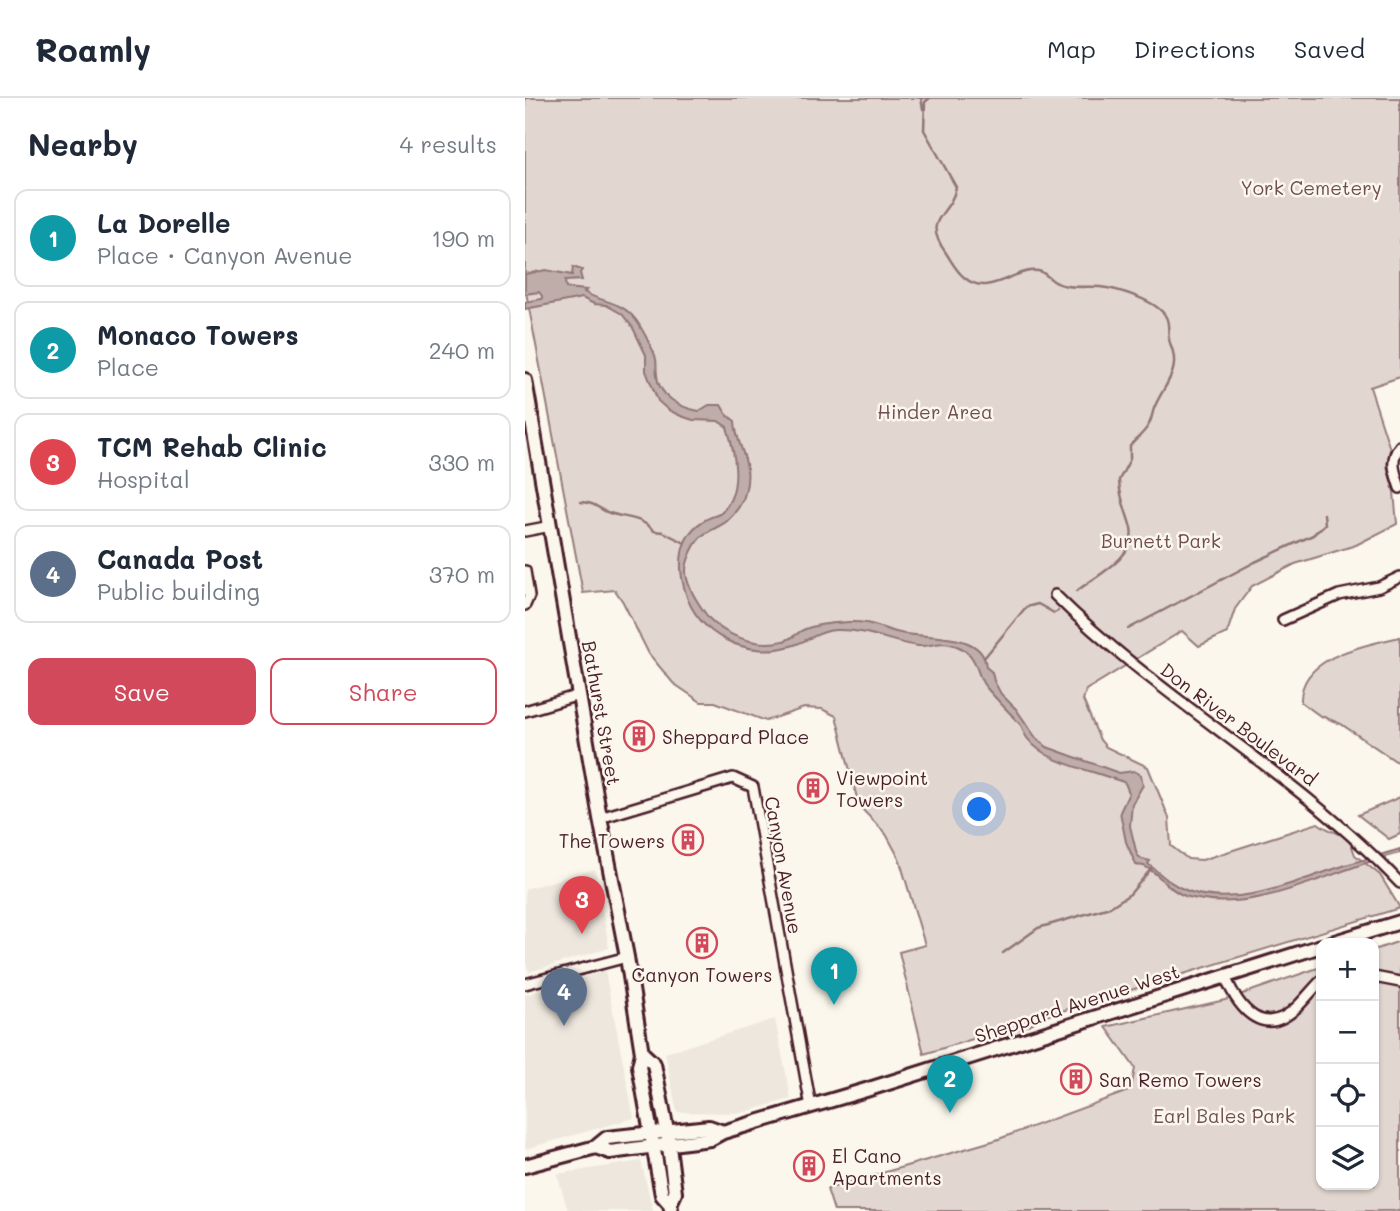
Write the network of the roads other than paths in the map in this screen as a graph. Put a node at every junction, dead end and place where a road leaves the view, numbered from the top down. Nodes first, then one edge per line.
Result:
1 (525, 380) edge
2 (1400, 446) edge
3 (1400, 488) edge
4 (551, 526) junction
5 (525, 531) edge
6 (525, 571) edge
7 (1400, 577) edge
8 (1055, 595) dead end
9 (525, 605) edge
10 (1283, 620) dead end
11 (579, 695) junction
12 (525, 711) edge
13 (600, 818) junction
14 (1400, 883) edge
15 (1400, 922) edge
16 (1347, 938) edge
17 (1316, 948) edge
18 (627, 957) junction
19 (1225, 976) junction
20 (1379, 978) edge
21 (1400, 982) edge
22 (525, 984) edge
23 (1316, 986) edge
24 (642, 1053) junction
25 (811, 1107) junction
26 (667, 1131) junction
27 (652, 1132) junction
28 (723, 1132) junction
29 (669, 1145) junction
30 (655, 1146) junction
31 (596, 1147) junction
32 (525, 1166) edge
33 (671, 1208) edge

1 - 4 main road, Bathurst Street
2 - 3 street
4 - 5 street
4 - 11 main road, Bathurst Street
6 - 9 street
7 - 10 street
8 - 14 street, Don River Boulevard
11 - 12 street
11 - 13 main road, Bathurst Street
13 - 18 main road, Bathurst Street
13 - 25 street, Canyon Avenue
15 - 16 main road
17 - 19 main road, Sheppard Avenue West
18 - 22 street
18 - 24 main road, Bathurst Street
19 - 23 street
19 - 25 main road, Sheppard Avenue West
20 - 21 street
24 - 26 main road, Bathurst Street
24 - 27 main road, Bathurst Street
25 - 28 main road, Sheppard Avenue West
26 - 27 main road, Sheppard Avenue West
26 - 28 main road, Sheppard Avenue West
26 - 29 main road, Bathurst Street
27 - 30 main road, Bathurst Street
27 - 31 main road, Sheppard Avenue West
28 - 29 main road, Sheppard Avenue West
29 - 30 main road, Sheppard Avenue West
29 - 33 main road, Bathurst Street
30 - 31 main road, Sheppard Avenue West
30 - 33 main road, Bathurst Street
31 - 32 main road, Sheppard Avenue West

